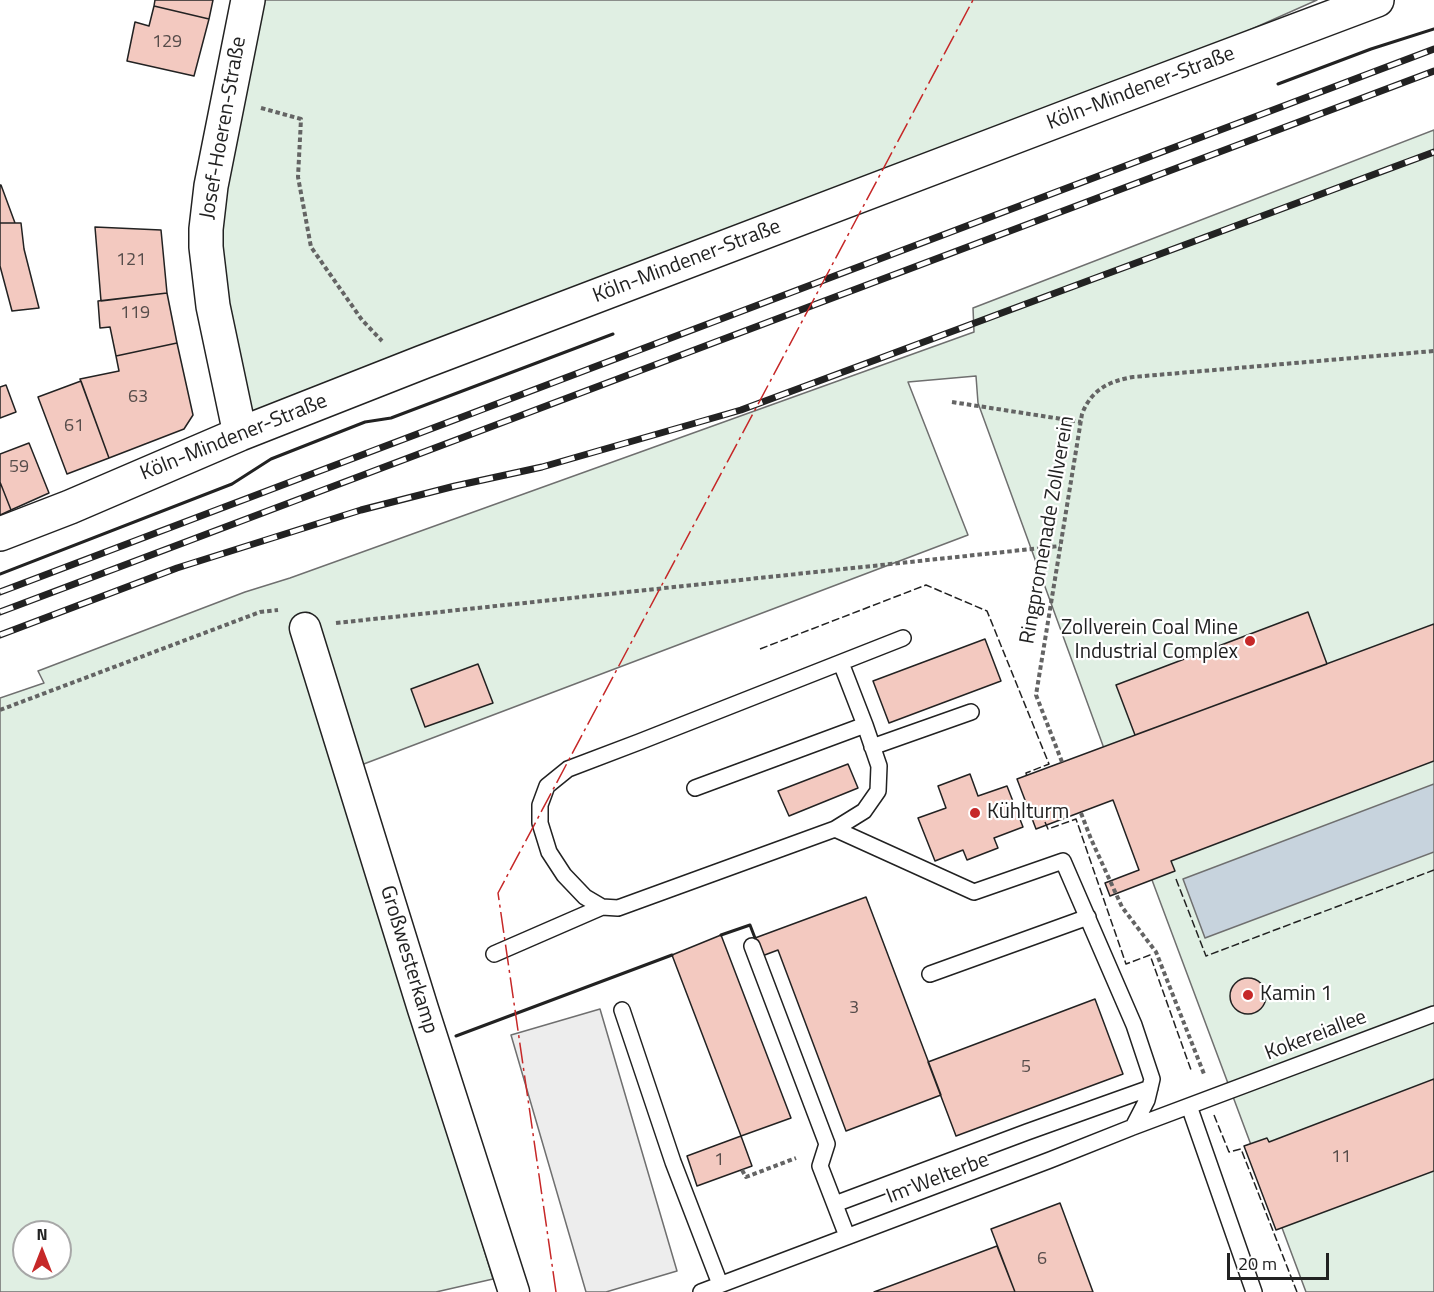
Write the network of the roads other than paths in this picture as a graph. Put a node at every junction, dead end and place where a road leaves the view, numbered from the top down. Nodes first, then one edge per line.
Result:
1 (248, 0) edge
2 (1377, 0) edge
3 (240, 434) junction
4 (0, 534) edge
5 (305, 628) road end
6 (903, 638) dead end
7 (841, 663) junction
8 (971, 712) dead end
9 (865, 725) junction
10 (872, 747) junction
11 (695, 788) dead end
12 (835, 830) junction
13 (602, 907) junction
14 (1088, 917) junction
15 (752, 946) dead end
16 (494, 954) dead end
17 (930, 974) dead end
18 (622, 1010) dead end
19 (1434, 1014) edge
20 (1150, 1088) junction
21 (1214, 1097) joint
22 (1190, 1106) junction
23 (1133, 1127) junction
24 (835, 1204) junction
25 (847, 1236) junction
26 (720, 1284) junction
27 (514, 1292) edge
28 (701, 1292) edge
29 (1254, 1292) edge

1 - 3 street, Josef-Hoeren-Straße
2 - 3 street, Köln-Mindener-Straße
3 - 4 street, Köln-Mindener-Straße
5 - 27 street, Großwesterkamp
6 - 7 lane
7 - 9 lane
7 - 13 lane
8 - 10 lane
9 - 10 lane
9 - 11 lane
10 - 12 lane
12 - 13 lane
12 - 14 lane
13 - 16 lane
14 - 17 lane
14 - 20 lane
15 - 24 lane
18 - 26 lane
19 - 21 lane, Kokereiallee
20 - 23 lane
20 - 24 lane
21 - 22 lane, Im Welterbe
22 - 23 lane, Im Welterbe
22 - 29 lane
23 - 25 lane, Im Welterbe
24 - 25 lane
25 - 26 lane, Im Welterbe
26 - 28 lane, Im Welterbe

